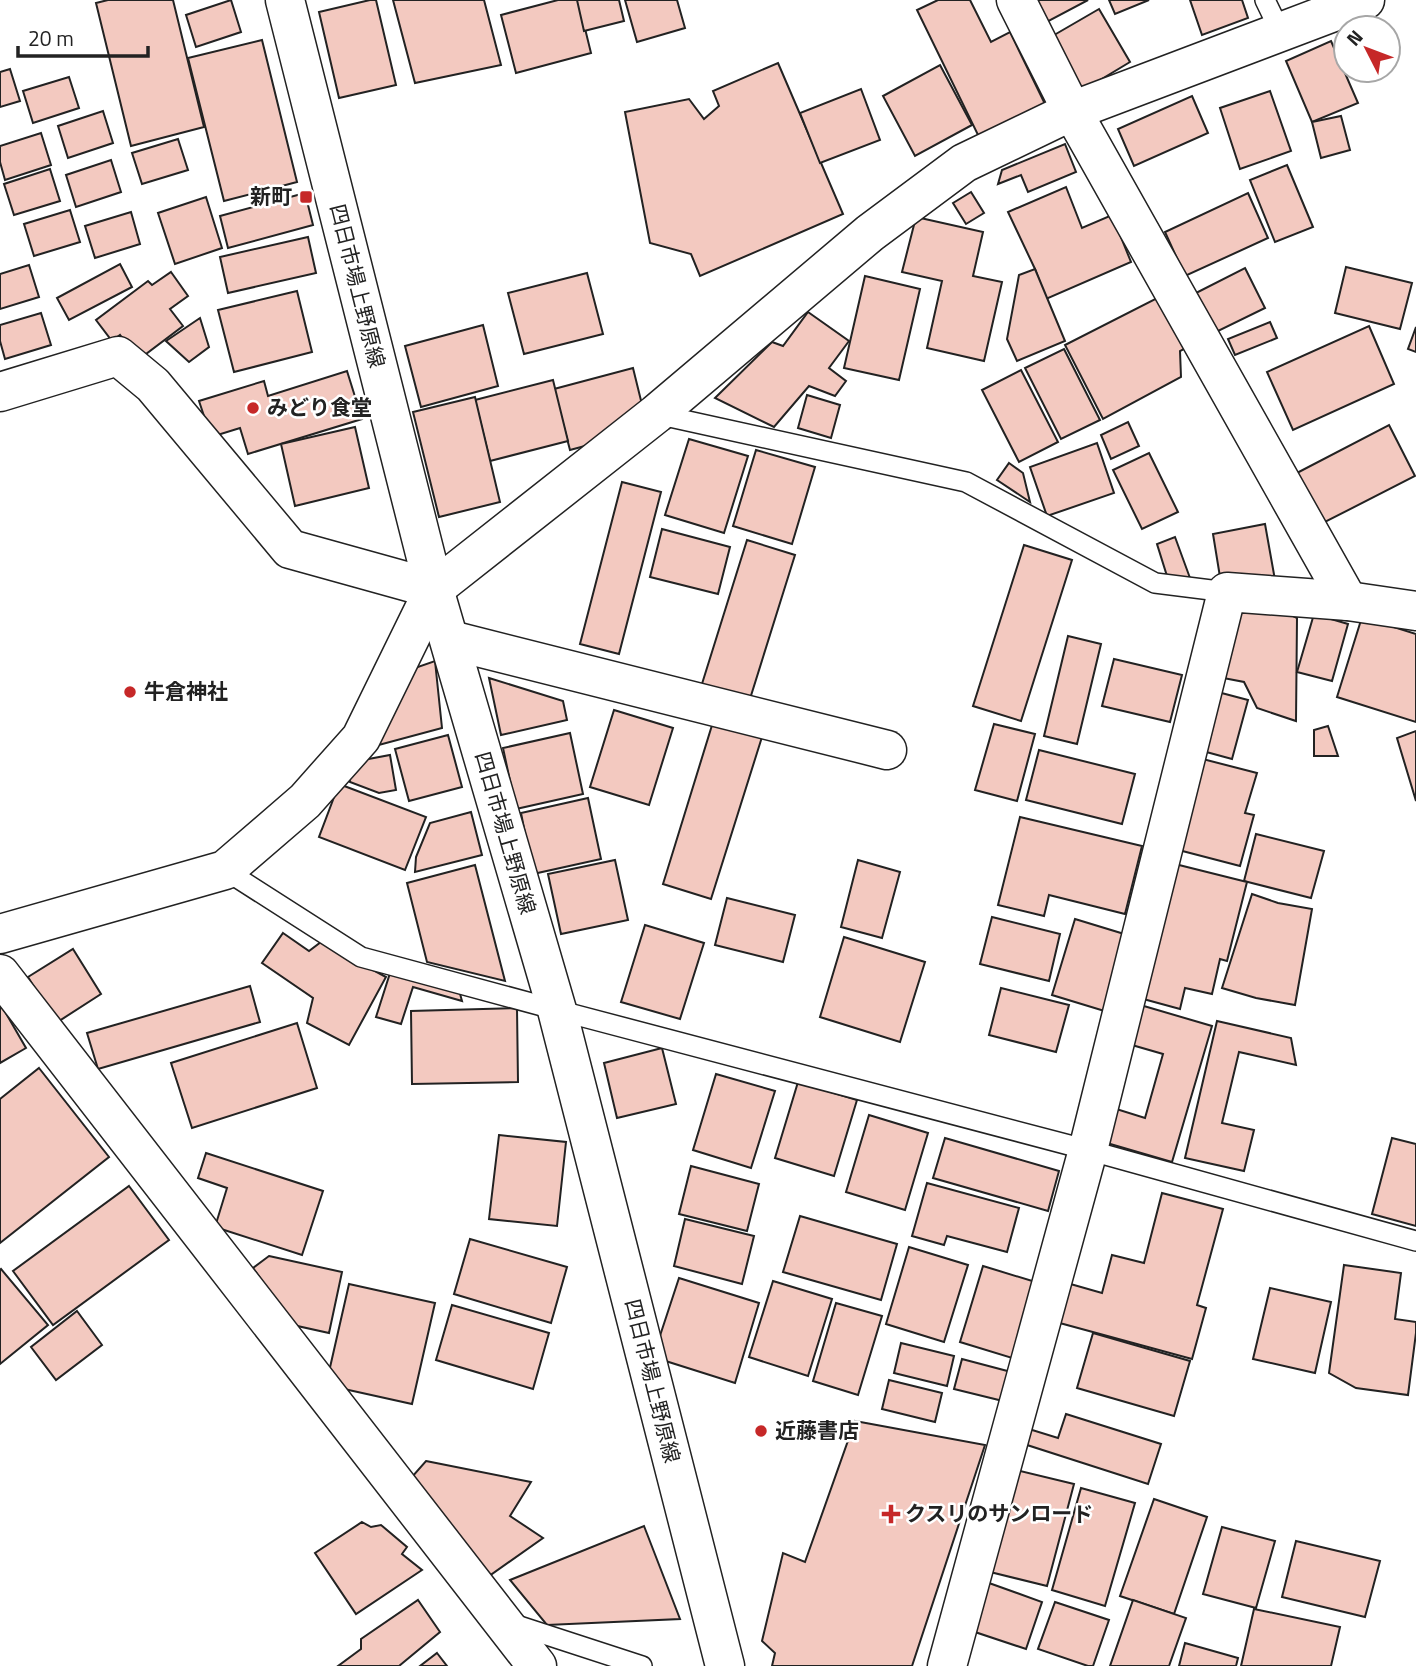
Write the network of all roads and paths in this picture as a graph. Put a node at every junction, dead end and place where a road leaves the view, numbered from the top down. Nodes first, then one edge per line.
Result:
1 (285, 0) edge
2 (1016, 0) edge
3 (1365, 0) edge
4 (1273, 16) edge
5 (1072, 111) junction
6 (0, 392) edge
7 (656, 414) junction
8 (435, 589) junction
9 (1227, 592) junction
10 (1348, 601) junction
11 (1416, 611) edge
12 (450, 639) junction
13 (887, 750) dead end
14 (225, 870) junction
15 (0, 934) edge
16 (0, 974) edge
17 (557, 1010) junction
18 (1088, 1150) junction
19 (1416, 1241) edge
20 (502, 1621) junction
21 (537, 1666) edge
22 (642, 1666) edge
23 (725, 1666) edge
24 (947, 1666) edge

1 - 8 street, 四日市場上野原線
2 - 5 street
3 - 4 street
4 - 5 street
5 - 7 street
5 - 10 street
6 - 8 street
7 - 8 street
7 - 9 lane
8 - 12 street, 四日市場上野原線
8 - 14 street
9 - 10 street
9 - 18 street
10 - 11 street
12 - 13 street
12 - 17 street, 四日市場上野原線
14 - 15 street
14 - 17 lane
16 - 20 street
17 - 18 lane
17 - 23 street, 四日市場上野原線
18 - 19 lane
18 - 24 street
20 - 21 street
20 - 22 lane

